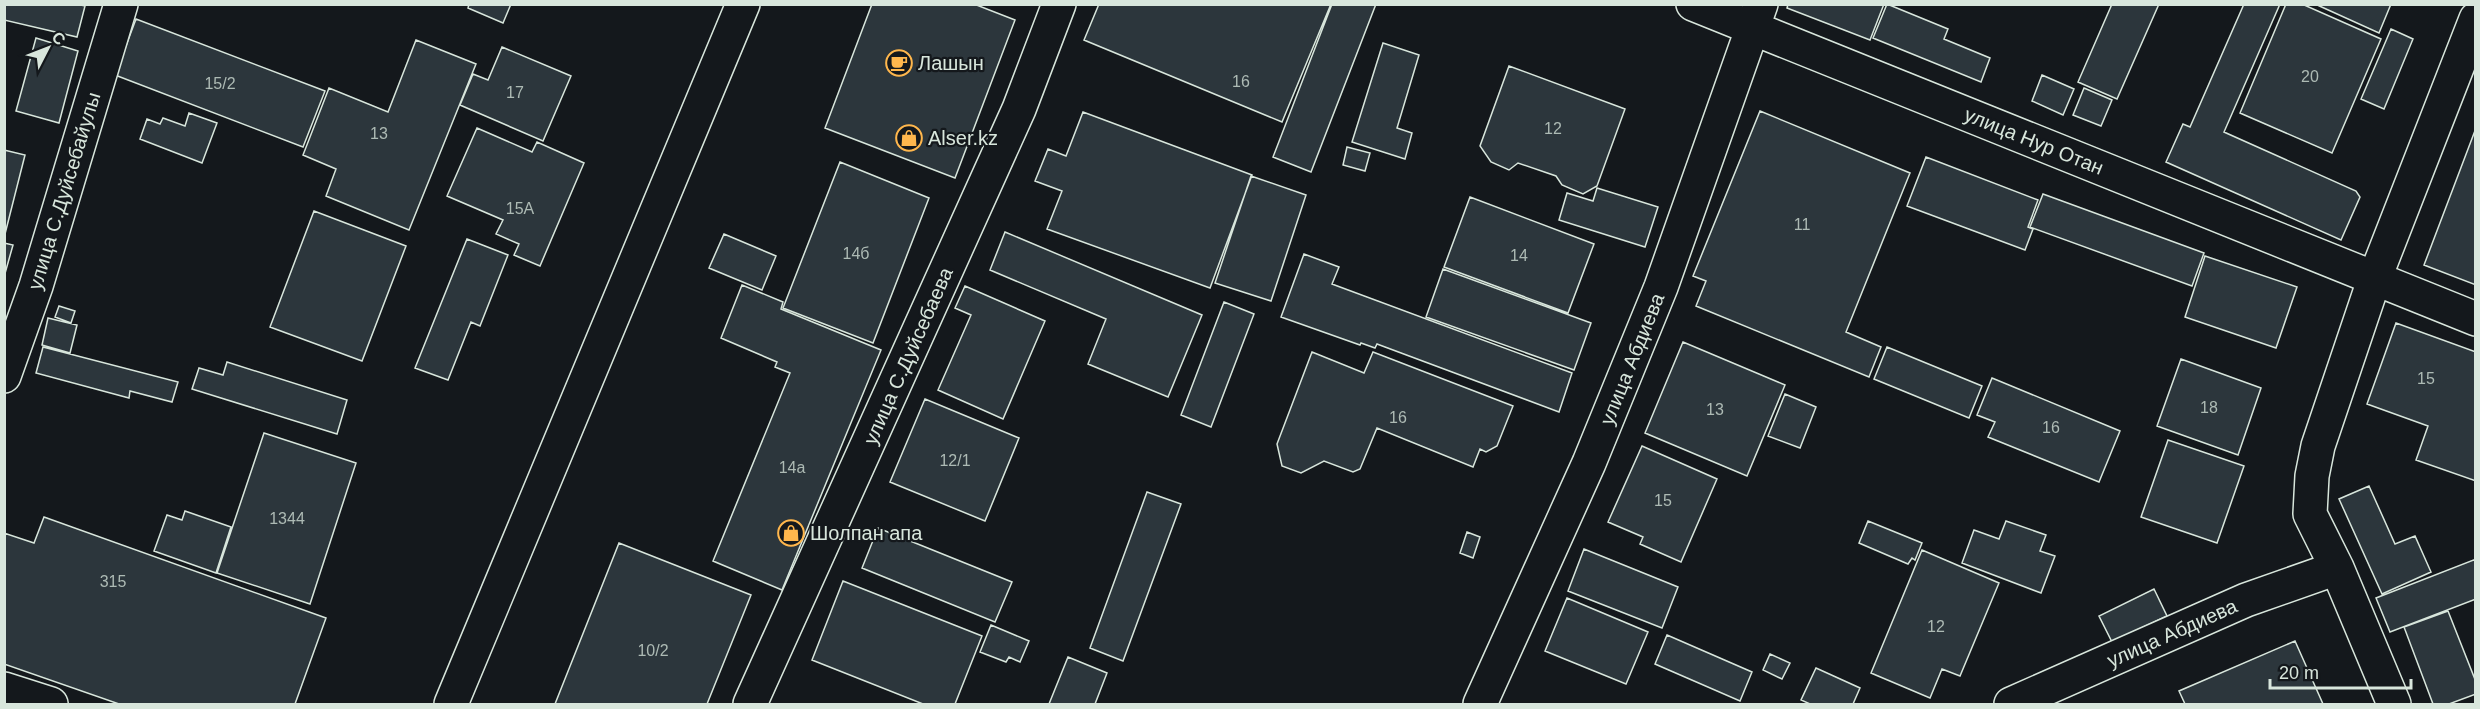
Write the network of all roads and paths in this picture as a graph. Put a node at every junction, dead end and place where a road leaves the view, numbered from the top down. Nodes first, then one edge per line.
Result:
1 (121, 4) edge
2 (743, 4) edge
3 (1059, 4) edge
4 (1693, 4) edge
5 (1756, 16) edge
6 (2475, 19) edge
7 (2374, 280) junction
8 (2475, 319) edge
9 (4, 376) edge
10 (2337, 568) junction
11 (4, 689) edge
12 (51, 705) edge
13 (451, 705) edge
14 (750, 705) edge
15 (1480, 705) edge
16 (2011, 705) edge
17 (2394, 705) edge

1 - 9 street, улица С.Дуйсебайулы
2 - 13 street
3 - 14 street, улица С.Дуйсебаева
4 - 5 street, улица Нур Отан
5 - 7 street, улица Нур Отан
5 - 15 street, улица Абдиева
6 - 7 street
7 - 8 street, улица Нур Отан
7 - 10 street
10 - 16 street, улица Абдиева
10 - 17 street
11 - 12 street

